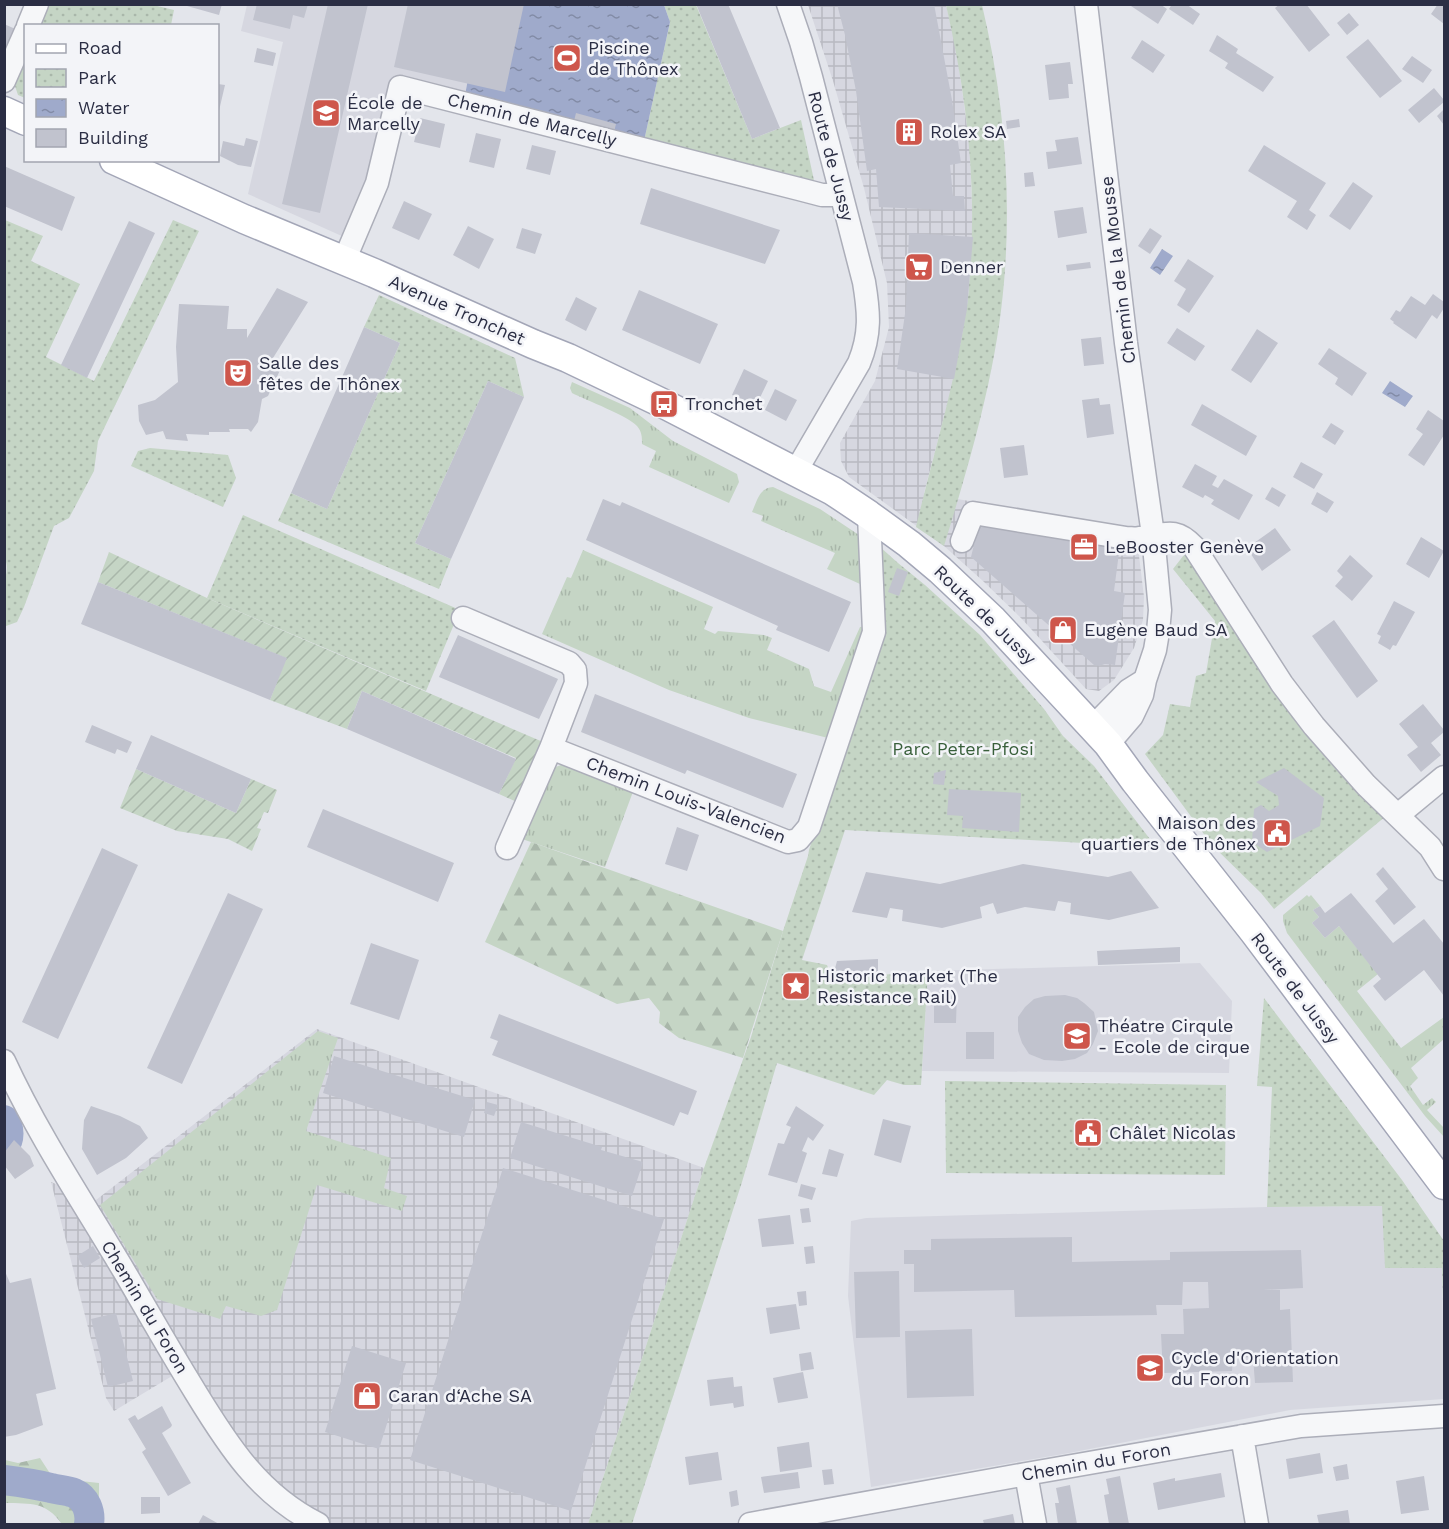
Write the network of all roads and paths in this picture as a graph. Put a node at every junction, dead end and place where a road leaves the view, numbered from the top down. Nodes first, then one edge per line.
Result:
1 (37, 4) edge
2 (788, 4) edge
3 (1086, 4) edge
4 (29, 24) edge
5 (24, 36) edge
6 (4, 81) edge
7 (4, 111) edge
8 (24, 120) edge
9 (118, 162) edge
10 (841, 195) junction
11 (344, 261) junction
12 (796, 471) junction
13 (869, 515) junction
14 (1154, 536) junction
15 (962, 541) dead end
16 (463, 618) dead end
17 (1100, 735) junction
18 (551, 748) junction
19 (1444, 777) edge
20 (1398, 815) junction
21 (507, 848) dead end
22 (1444, 870) edge
23 (4, 1061) edge
24 (1444, 1185) edge
25 (1444, 1416) edge
26 (1242, 1436) junction
27 (1026, 1474) junction
28 (812, 1519) edge
29 (318, 1524) edge
30 (750, 1524) edge
31 (1035, 1524) edge
32 (1257, 1524) edge

1 - 4 street
2 - 10 street, Route de Jussy
3 - 14 street, Chemin de la Mousse
5 - 6 street
7 - 8 main road
9 - 11 main road, Avenue Tronchet
10 - 11 street, Chemin de Marcelly
10 - 12 street, Route de Jussy
11 - 12 main road, Avenue Tronchet
12 - 13 main road, Route de Jussy
13 - 17 main road, Route de Jussy
13 - 18 street, Chemin Louis-Valencien
14 - 15 street
14 - 17 street, Chemin de la Mousse
14 - 20 street
16 - 18 street
17 - 24 main road, Route de Jussy
18 - 21 street
19 - 20 street
20 - 22 street
23 - 29 street, Chemin du Foron
25 - 26 street, Chemin du Foron
26 - 27 street, Chemin du Foron
26 - 32 street
27 - 28 street, Chemin du Foron
27 - 31 street
28 - 30 street, Chemin du Foron

